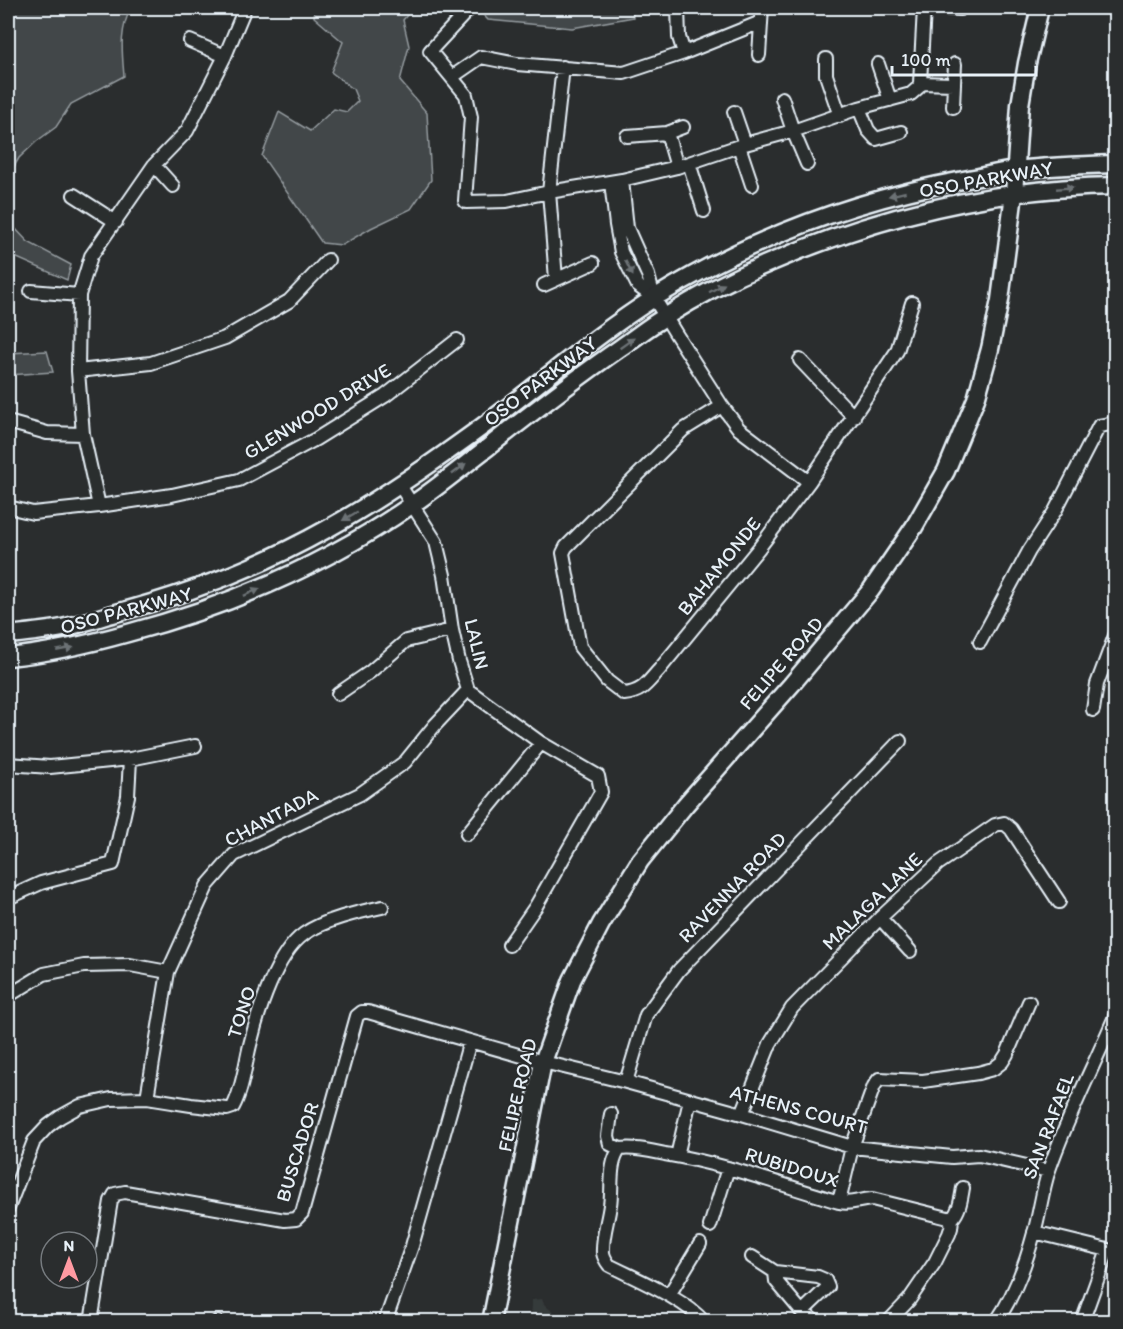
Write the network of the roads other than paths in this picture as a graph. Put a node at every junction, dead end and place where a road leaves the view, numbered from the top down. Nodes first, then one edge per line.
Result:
1 (245, 8) edge
2 (470, 8) edge
3 (678, 8) edge
4 (762, 8) edge
5 (924, 8) edge
6 (942, 8) edge
7 (1040, 8) edge
8 (960, 9) dead end
9 (761, 22) junction
10 (190, 41) dead end
11 (684, 53) junction
12 (759, 55) dead end
13 (225, 56) junction
14 (826, 58) dead end
15 (878, 64) dead end
16 (955, 64) dead end
17 (563, 67) junction
18 (452, 77) junction
19 (920, 82) junction
20 (954, 84) junction
21 (782, 98) dead end
22 (890, 100) junction
23 (953, 107) dead end
24 (859, 108) junction
25 (734, 112) dead end
26 (840, 116) junction
27 (683, 127) dead end
28 (793, 131) junction
29 (901, 132) dead end
30 (666, 133) junction
31 (627, 136) dead end
32 (742, 145) junction
33 (689, 163) junction
34 (807, 164) dead end
35 (1116, 164) edge
36 (154, 165) junction
37 (677, 167) junction
38 (1016, 170) junction
39 (616, 181) junction
40 (752, 185) dead end
41 (173, 186) dead end
42 (1116, 186) edge
43 (549, 192) junction
44 (1014, 194) junction
45 (74, 195) dead end
46 (704, 211) dead end
47 (116, 222) junction
48 (328, 260) dead end
49 (593, 262) dead end
50 (31, 291) dead end
51 (79, 295) junction
52 (654, 298) junction
53 (912, 303) dead end
54 (665, 316) junction
55 (457, 340) dead end
56 (800, 360) dead end
57 (78, 371) junction
58 (722, 406) junction
59 (854, 417) junction
60 (8, 422) edge
61 (1116, 423) edge
62 (83, 434) junction
63 (809, 482) junction
64 (399, 484) junction
65 (413, 505) junction
66 (99, 506) junction
67 (8, 507) edge
68 (452, 630) junction
69 (1116, 633) edge
70 (8, 635) edge
71 (980, 642) dead end
72 (8, 657) edge
73 (468, 690) junction
74 (338, 694) dead end
75 (1093, 710) dead end
76 (900, 741) dead end
77 (542, 742) junction
78 (195, 746) dead end
79 (129, 759) junction
80 (8, 764) edge
81 (467, 834) dead end
82 (8, 898) edge
83 (1059, 902) dead end
84 (382, 907) dead end
85 (880, 918) junction
86 (509, 945) dead end
87 (910, 951) dead end
88 (168, 972) junction
89 (8, 996) edge
90 (1029, 1002) dead end
91 (1116, 1014) edge
92 (470, 1041) junction
93 (543, 1062) junction
94 (626, 1082) junction
95 (147, 1098) junction
96 (690, 1100) junction
97 (610, 1114) dead end
98 (742, 1114) junction
99 (852, 1147) junction
100 (620, 1149) junction
101 (677, 1156) junction
102 (728, 1168) junction
103 (1048, 1171) junction
104 (963, 1188) dead end
105 (839, 1202) junction
106 (8, 1208) edge
107 (952, 1219) junction
108 (710, 1226) dead end
109 (1035, 1232) junction
110 (700, 1244) dead end
111 (1112, 1251) edge
112 (752, 1257) dead end
113 (775, 1272) junction
114 (669, 1295) junction
115 (802, 1312) junction
116 (91, 1322) edge
117 (385, 1322) edge
118 (491, 1322) edge
119 (704, 1322) edge
120 (816, 1322) edge
121 (888, 1322) edge
122 (996, 1322) edge
123 (1082, 1322) edge

1 - 13 street
2 - 18 street
3 - 11 street
4 - 9 street
5 - 19 street
6 - 8 street
7 - 38 main road, FELIPE ROAD
9 - 11 street
9 - 12 street
10 - 13 street
11 - 17 street
13 - 36 street
14 - 26 street
15 - 22 street
16 - 20 street
17 - 18 street
17 - 43 street
18 - 43 street
19 - 20 street
19 - 22 street
20 - 23 street
21 - 28 street
22 - 24 street
24 - 26 street
24 - 29 street
25 - 32 street
26 - 28 street
27 - 30 street
28 - 32 street
28 - 34 street
30 - 31 street
30 - 37 street
32 - 33 street
32 - 40 street
33 - 37 street
33 - 46 street
35 - 38 main road, OSO PARKWAY
36 - 41 street
36 - 47 street
37 - 39 street
38 - 44 main road, FELIPE ROAD
38 -> 52 main road, OSO PARKWAY
39 - 43 street
39 - 52 street
44 -> 42 main road, OSO PARKWAY
43 - 49 street
54 -> 44 main road, OSO PARKWAY
44 - 93 main road, FELIPE ROAD
45 - 47 street
47 - 51 street
48 - 57 street
50 - 51 street
51 - 57 street
52 - 54 street
52 - 64 main road, OSO PARKWAY
53 - 59 street, BAHAMONDE
54 - 58 street
65 -> 54 main road, OSO PARKWAY
55 - 66 street, GLENWOOD DRIVE
56 - 59 street
57 - 62 street
58 - 63 street
58 - 63 street, BAHAMONDE
59 - 63 street, BAHAMONDE
60 - 62 street
61 - 71 street
62 - 66 street
64 - 65 street, LALIN
64 -> 70 main road, OSO PARKWAY
65 - 68 street, LALIN
72 -> 65 main road, OSO PARKWAY
66 - 67 street, GLENWOOD DRIVE
68 - 73 street, LALIN
68 - 74 street
69 - 75 street
73 - 77 street, LALIN
73 - 88 street, CHANTADA
76 - 94 street, RAVENNA ROAD
77 - 81 street
77 - 86 street, LALIN
78 - 79 street
79 - 80 street
79 - 82 street
83 - 85 street, MALAGA LANE
84 - 95 street, TONO
85 - 87 street
85 - 98 street, MALAGA LANE
88 - 89 street
88 - 95 street, CHANTADA
90 - 99 street
91 - 103 street, SAN RAFAEL
92 - 93 street, BUSCADOR
92 - 116 street, BUSCADOR
92 - 117 street
93 - 94 street, ATHENS COURT
93 - 118 main road, FELIPE ROAD
94 - 96 street, ATHENS COURT
95 - 106 street
96 - 98 street, ATHENS COURT
96 - 101 street
97 - 100 street
98 - 99 street, ATHENS COURT
99 - 103 street, ATHENS COURT
99 - 105 street
100 - 101 street, RUBIDOUX
100 - 114 street
101 - 102 street, RUBIDOUX
102 - 105 street, RUBIDOUX
102 - 108 street
103 - 109 street, SAN RAFAEL
104 - 107 street
105 - 107 street, RUBIDOUX
107 - 121 street
109 - 111 street
109 - 122 street, SAN RAFAEL
110 - 114 street
111 - 123 street
112 - 113 street
113 - 115 street
113 - 115 street
114 - 119 street
115 - 120 street

